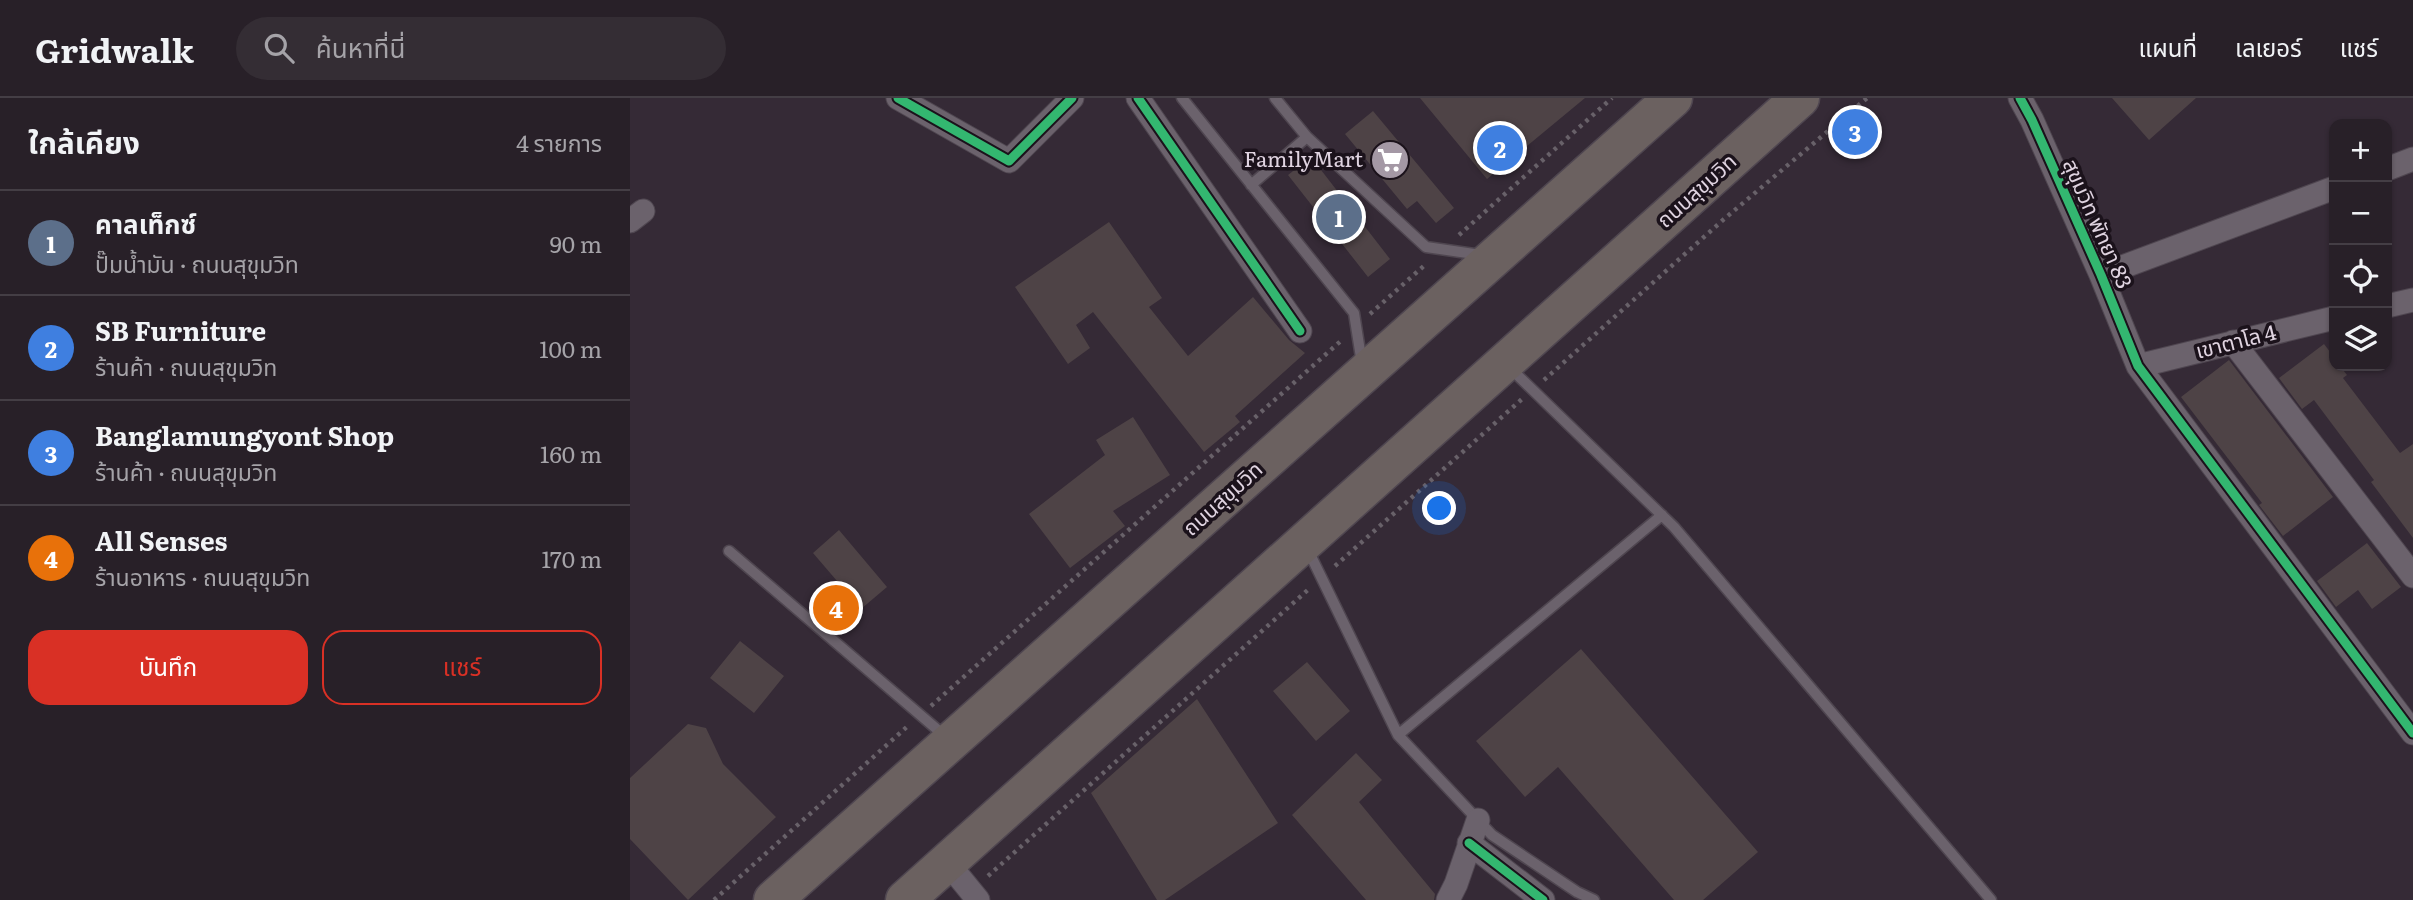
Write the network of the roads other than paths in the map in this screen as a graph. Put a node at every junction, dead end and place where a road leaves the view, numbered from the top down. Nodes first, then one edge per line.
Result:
1 (898, 98) edge
2 (1072, 98) edge
3 (1138, 98) edge
4 (1182, 98) edge
5 (1275, 98) edge
6 (1800, 98) edge
7 (2020, 98) edge
8 (1664, 101) edge
9 (1307, 138) junction
10 (2413, 159) edge
11 (2392, 167) edge
12 (1251, 185) junction
13 (2329, 190) edge
14 (1494, 257) junction
15 (2101, 275) junction
16 (2413, 300) edge
17 (2392, 305) edge
18 (2329, 319) edge
19 (1300, 331) dead end
20 (2233, 342) junction
21 (1505, 362) junction
22 (2138, 366) junction
23 (1363, 374) junction
24 (1662, 515) junction
25 (1304, 542) junction
26 (729, 551) dead end
27 (2413, 576) edge
28 (2413, 733) edge
29 (1398, 735) junction
30 (951, 741) junction
31 (1478, 820) junction
32 (1469, 844) junction
33 (947, 862) junction
34 (974, 896) edge
35 (911, 898) edge
36 (773, 900) edge
37 (1448, 900) edge
38 (1543, 900) edge
39 (1594, 900) edge
40 (1992, 900) edge

1 - 2 street
3 - 19 street
4 - 12 lane
5 - 9 lane
6 - 21 highway, ถนนสุขุมวิท
7 - 15 street, สุขุมวิท พัทยา 83
8 - 14 highway, ถนนสุขุมวิท
9 - 12 lane
9 - 14 lane
10 - 11 street
12 - 23 lane
13 - 15 street
14 - 23 highway, ถนนสุขุมวิท
15 - 22 street, สุขุมวิท พัทยา 83
16 - 17 street
18 - 20 street, เขาตาโล 4
20 - 22 street, เขาตาโล 4
20 - 27 street
21 - 24 lane
21 - 25 highway, ถนนสุขุมวิท
22 - 28 street, สุขุมวิท พัทยา 83
23 - 30 highway, ถนนสุขุมวิท
24 - 29 lane
24 - 40 lane
25 - 29 lane
25 - 33 highway, ถนนสุขุมวิท
26 - 30 lane
29 - 31 lane
30 - 36 highway, ถนนสุขุมวิท
31 - 32 street
31 - 39 lane
32 - 37 street
32 - 38 street
33 - 34 street
33 - 35 highway, ถนนสุขุมวิท

